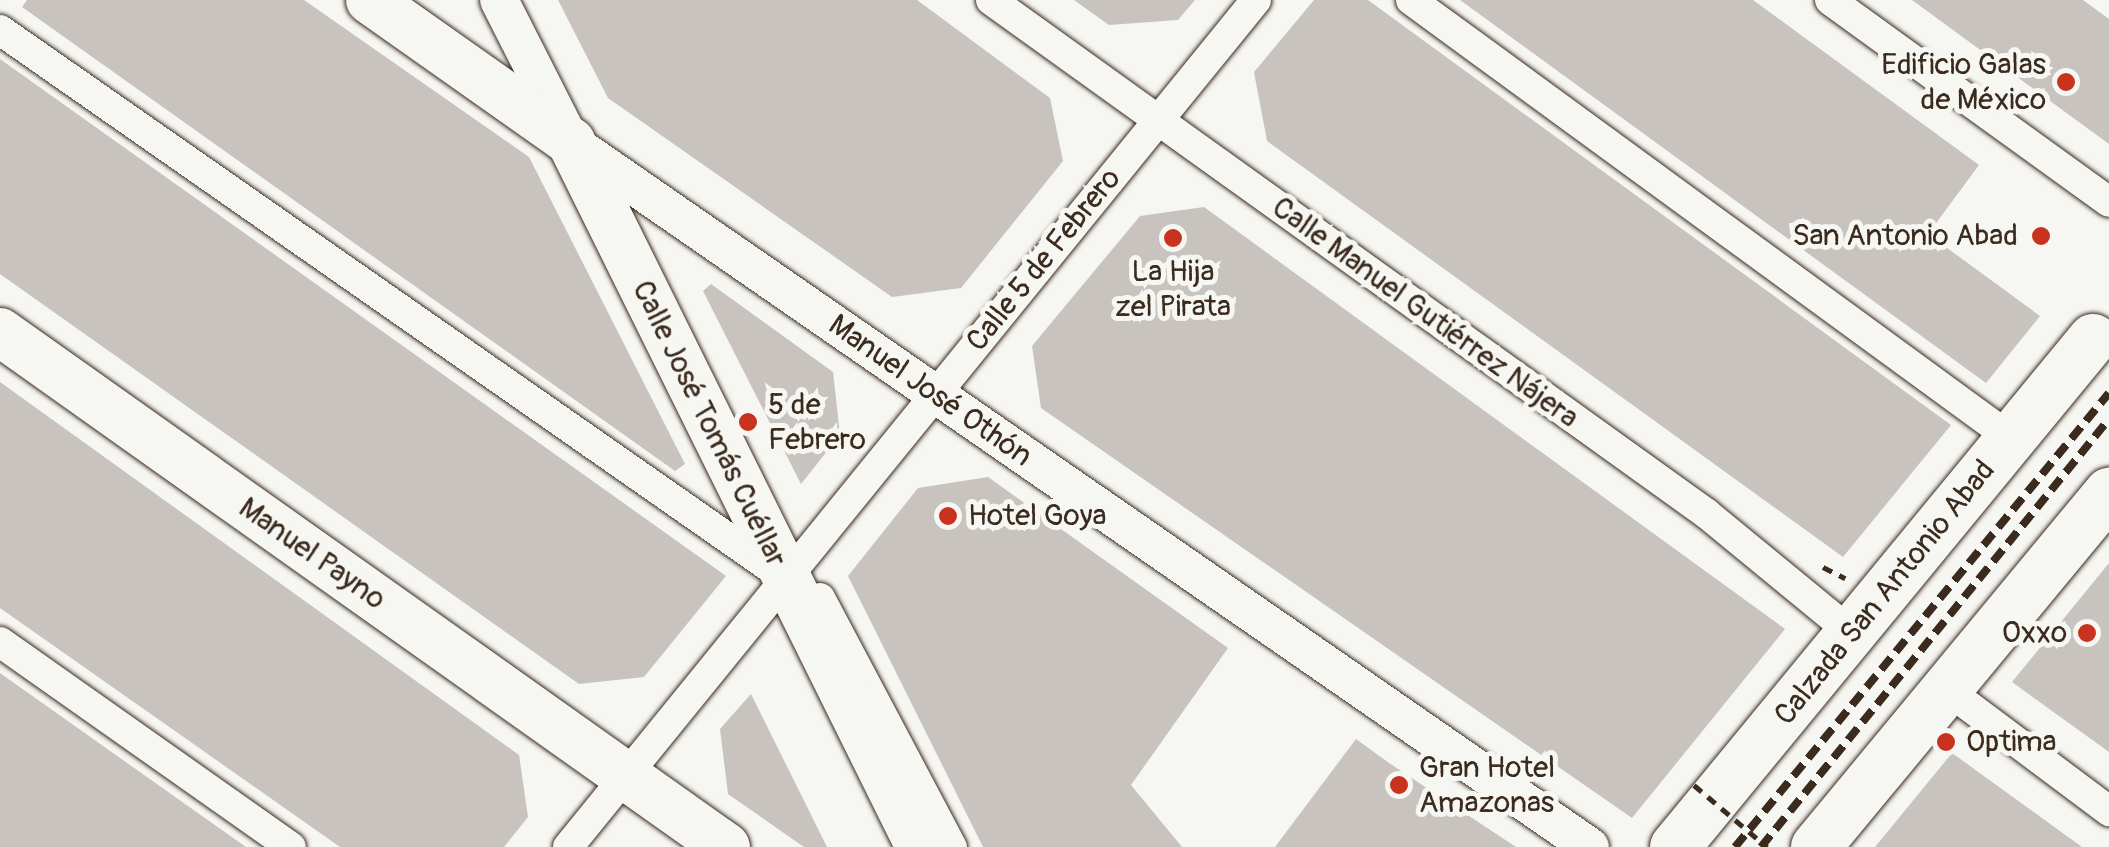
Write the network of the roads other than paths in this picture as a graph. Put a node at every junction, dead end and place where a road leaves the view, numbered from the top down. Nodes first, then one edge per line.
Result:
1 (370, 0) edge
2 (499, 0) edge
3 (991, 0) edge
4 (1256, 0) edge
5 (1411, 0) edge
6 (1830, 0) edge
7 (0, 30) edge
8 (1156, 121) junction
9 (571, 142) junction
10 (2109, 202) edge
11 (2103, 327) edge
12 (0, 332) edge
13 (935, 394) junction
14 (2012, 439) junction
15 (2109, 492) edge
16 (784, 578) junction
17 (1852, 634) junction
18 (0, 642) edge
19 (1946, 689) junction
20 (625, 775) junction
21 (2109, 812) edge
22 (290, 847) edge
23 (568, 847) edge
24 (726, 847) edge
25 (920, 847) edge
26 (952, 847) edge
27 (1590, 847) edge
28 (1675, 847) edge
29 (1816, 847) edge

1 - 9 main road, Manuel José Othón
2 - 9 street, Calle José Tomás Cuéllar
3 - 8 street, Calle Manuel Gutiérrez Nájera
4 - 8 street, Calle 5 de Febrero
5 - 14 street
6 - 10 street
7 - 16 street
8 - 13 street, Calle 5 de Febrero
8 - 17 street, Calle Manuel Gutiérrez Nájera
9 - 13 street, Manuel José Othón
9 - 16 main road, Calle José Tomás Cuéllar
11 - 14 highway, Calzada San Antonio Abad
12 - 20 main road, Manuel Payno
13 - 16 street, Calle 5 de Febrero
13 - 27 street, Manuel José Othón
14 - 17 highway, Calzada San Antonio Abad
15 - 19 highway
16 - 20 street, Calle 5 de Febrero
16 - 25 main road, Calle José Tomás Cuéllar
16 - 26 street
17 - 28 highway, Calzada San Antonio Abad
18 - 22 street
19 - 21 street
19 - 29 highway
20 - 23 street, Calle 5 de Febrero
20 - 24 main road

